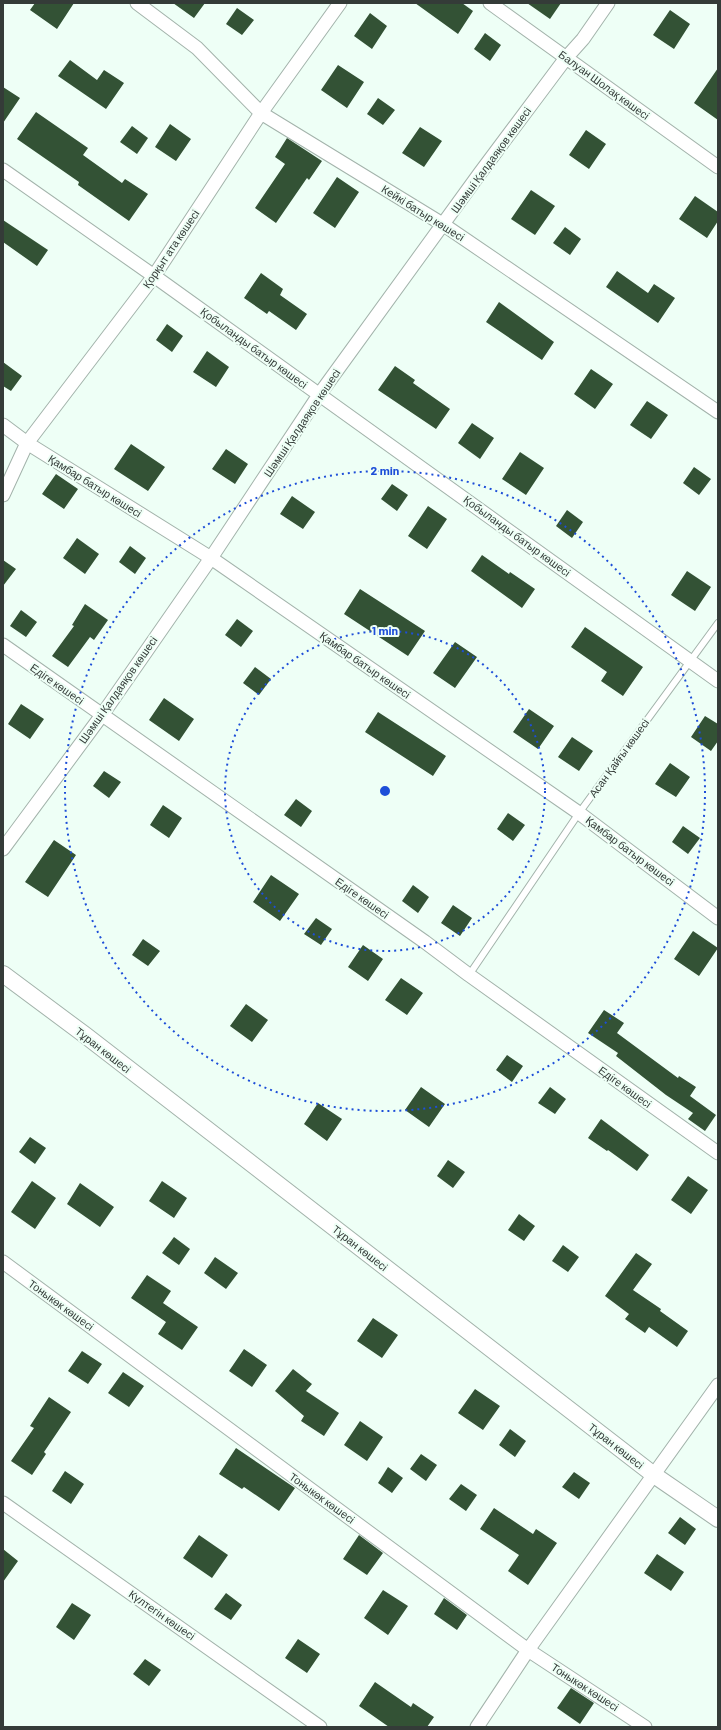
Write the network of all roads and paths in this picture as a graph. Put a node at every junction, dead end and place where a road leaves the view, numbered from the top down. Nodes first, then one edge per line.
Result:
1 (137, 3) edge
2 (340, 3) edge
3 (490, 3) edge
4 (608, 3) edge
5 (566, 58) junction
6 (261, 113) junction
7 (718, 167) edge
8 (3, 170) edge
9 (444, 224) junction
10 (154, 276) junction
11 (320, 395) junction
12 (718, 412) edge
13 (3, 426) edge
14 (27, 444) junction
15 (3, 495) edge
16 (211, 558) junction
17 (718, 623) edge
18 (3, 646) edge
19 (690, 661) junction
20 (718, 680) edge
21 (102, 715) junction
22 (579, 813) junction
23 (3, 849) edge
24 (718, 918) edge
25 (3, 974) edge
26 (469, 975) junction
27 (718, 1153) edge
28 (3, 1262) edge
29 (718, 1385) edge
30 (654, 1475) junction
31 (3, 1503) edge
32 (718, 1519) edge
33 (528, 1650) junction
34 (320, 1727) edge
35 (477, 1727) edge
36 (645, 1727) edge

1 - 6 street, Кейкі батыр көшесі
2 - 6 street, Қорқыт ата көшесі
3 - 5 street, Балуан Шолақ көшесі
4 - 5 street, Шәмші Қалдаяқов көшесі
5 - 7 street, Балуан Шолақ көшесі
5 - 9 street, Шәмші Қалдаяқов көшесі
6 - 9 street, Кейкі батыр көшесі
6 - 10 street, Қорқыт ата көшесі
8 - 10 street, Қобыланды батыр көшесі
9 - 11 street, Шәмші Қалдаяқов көшесі
9 - 12 street, Кейкі батыр көшесі
10 - 11 street, Қобыланды батыр көшесі
10 - 14 street, Қорқыт ата көшесі
11 - 16 street, Шәмші Қалдаяқов көшесі
11 - 19 street, Қобыланды батыр көшесі
13 - 14 street, Қамбар батыр көшесі
14 - 15 street, Қорқыт ата көшесі
14 - 16 street, Қамбар батыр көшесі
16 - 21 street, Шәмші Қалдаяқов көшесі
16 - 22 street, Қамбар батыр көшесі
17 - 19 lane, Асан Қайғы көшесі
18 - 21 street, Едіге көшесі
19 - 20 street, Қобыланды батыр көшесі
19 - 22 lane, Асан Қайғы көшесі
21 - 23 street, Шәмші Қалдаяқов көшесі
21 - 26 street, Едіге көшесі
22 - 24 street, Қамбар батыр көшесі
22 - 26 lane, Асан Қайғы көшесі
25 - 30 street, Тұран көшесі
26 - 27 street, Едіге көшесі
28 - 33 street, Тоныкөк көшесі
29 - 30 street
30 - 32 street, Тұран көшесі
30 - 33 street
31 - 34 street, Күлтегін көшесі
33 - 35 street
33 - 36 street, Тоныкөк көшесі

